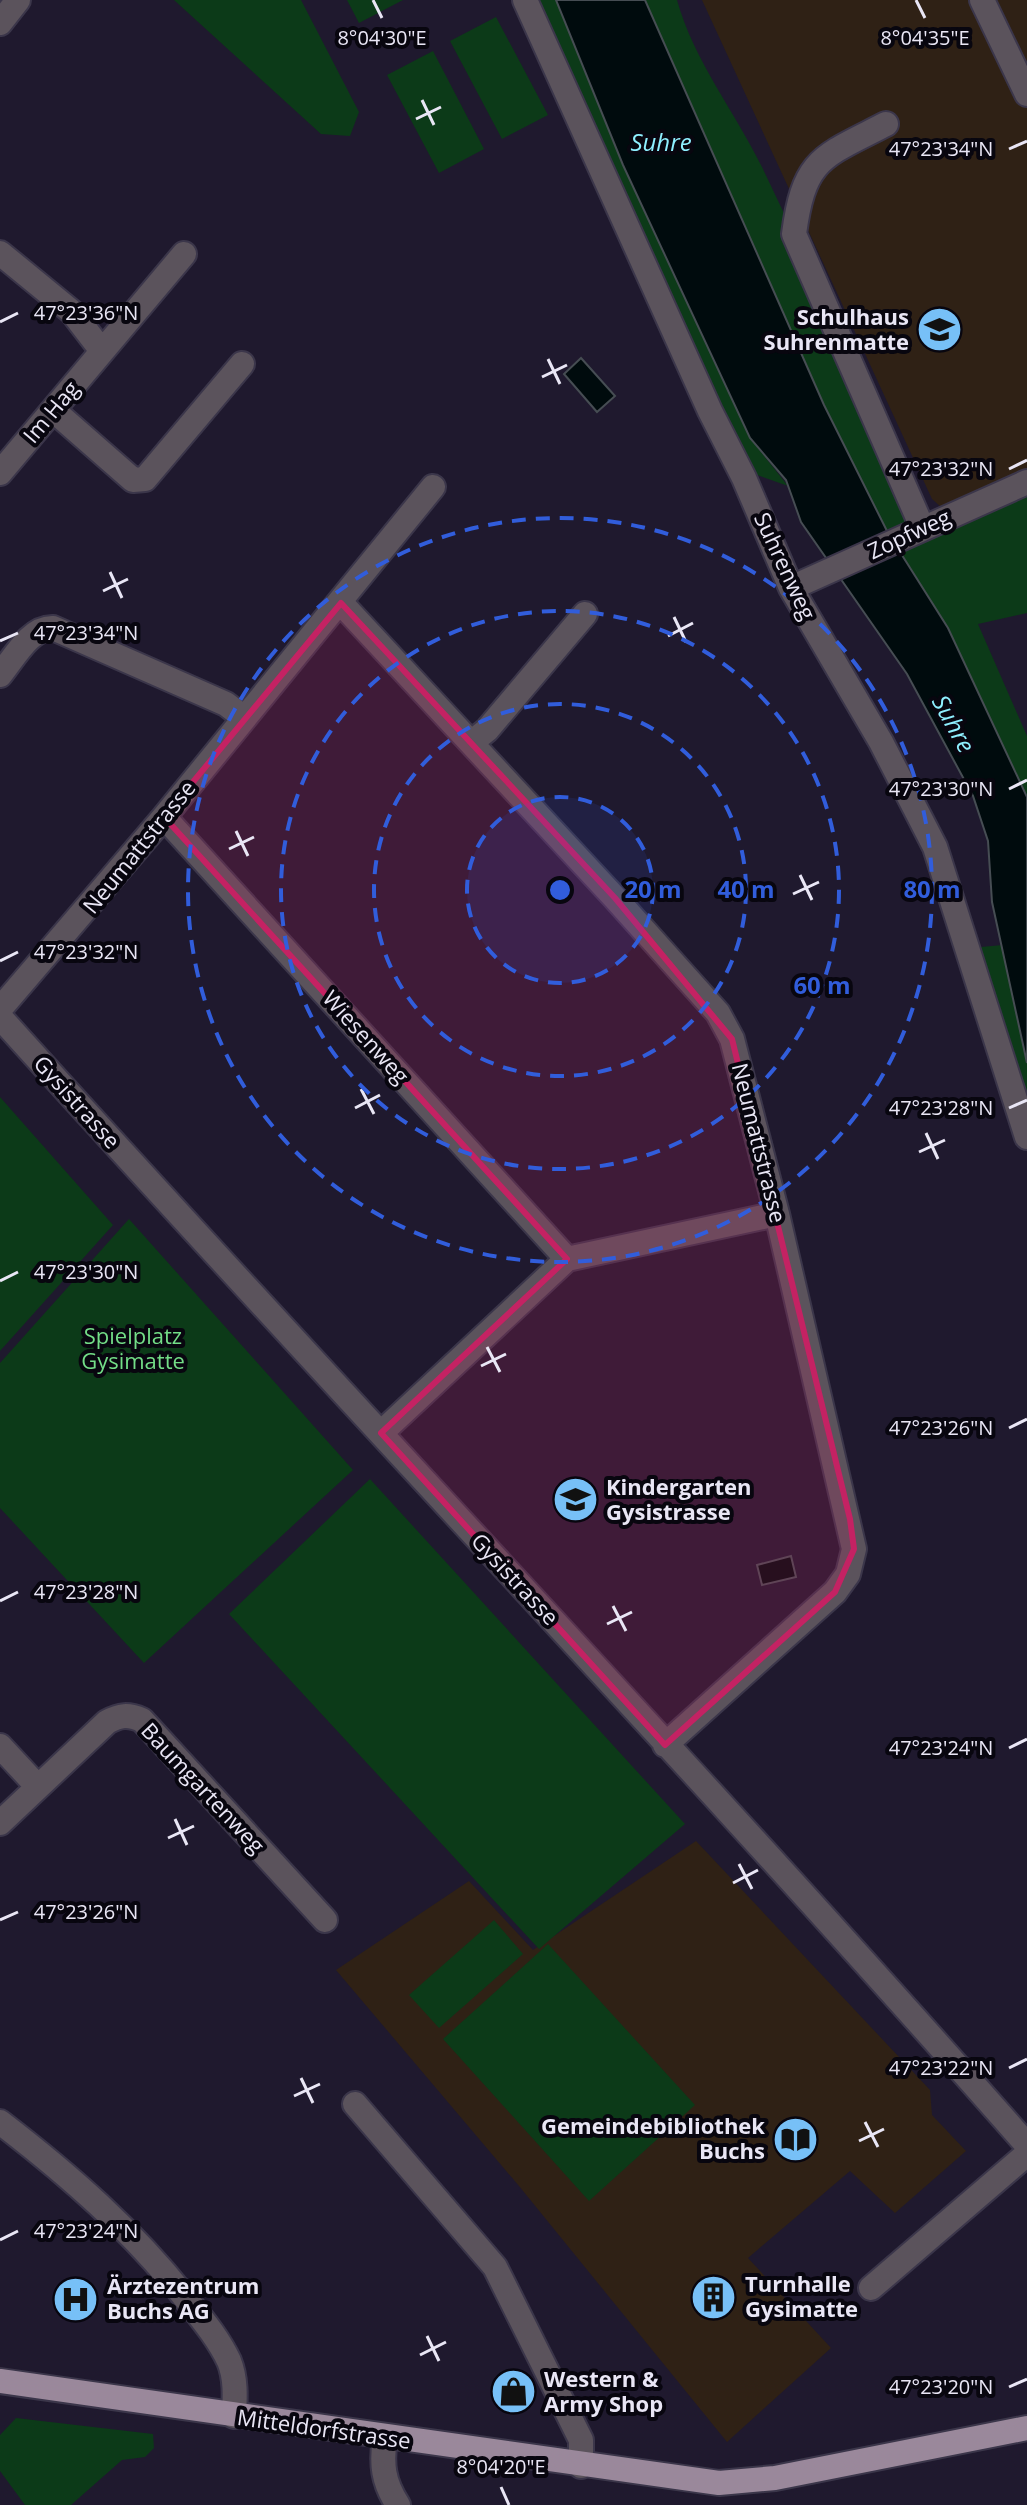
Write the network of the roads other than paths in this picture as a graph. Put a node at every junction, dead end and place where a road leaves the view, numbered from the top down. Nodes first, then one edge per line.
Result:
1 (18, 0) edge
2 (525, 0) edge
3 (982, 0) edge
4 (0, 23) edge
5 (1027, 94) edge
6 (886, 124) dead end
7 (0, 253) edge
8 (184, 254) dead end
9 (102, 351) junction
10 (242, 364) dead end
11 (53, 410) junction
12 (0, 473) edge
13 (1027, 482) edge
14 (433, 487) dead end
15 (922, 527) junction
16 (791, 588) junction
17 (341, 603) junction
18 (585, 614) dead end
19 (0, 675) edge
20 (243, 717) junction
21 (472, 742) junction
22 (164, 817) junction
23 (0, 1009) edge
24 (0, 1017) edge
25 (1027, 1137) edge
26 (777, 1214) junction
27 (567, 1259) junction
28 (381, 1433) junction
29 (665, 1745) junction
30 (0, 1746) edge
31 (38, 1787) junction
32 (0, 1823) edge
33 (325, 1920) dead end
34 (355, 2104) dead end
35 (0, 2122) edge
36 (1027, 2145) edge
37 (1027, 2154) edge
38 (871, 2288) dead end
39 (0, 2381) edge
40 (234, 2416) junction
41 (1027, 2428) edge
42 (385, 2437) junction
43 (581, 2466) junction
44 (398, 2505) edge

1 - 4 street
2 - 16 street, Suhrenweg
3 - 5 street
6 - 15 street
7 - 9 street
8 - 9 street, Im Hag
9 - 11 street, Im Hag
10 - 11 street
11 - 12 street, Im Hag
13 - 15 street, Zopfweg
14 - 17 street, Neumattstrasse
15 - 16 street, Zopfweg
16 - 25 street, Suhrenweg
17 - 20 street, Neumattstrasse
17 - 21 street, Neumattstrasse
18 - 21 street
19 - 20 street
20 - 22 street, Neumattstrasse
21 - 26 street, Neumattstrasse
22 - 23 street, Neumattstrasse
22 - 27 street, Wiesenweg
24 - 28 street, Gysistrasse
26 - 27 street
26 - 29 street, Neumattstrasse
27 - 28 street
28 - 29 street, Gysistrasse
29 - 36 street, Gysistrasse
30 - 31 street
31 - 32 street, Baumgartenweg
31 - 33 street, Baumgartenweg
34 - 43 street
35 - 40 street
37 - 38 street
39 - 40 main road, Mitteldorfstrasse
40 - 42 main road, Mitteldorfstrasse
41 - 43 main road, Mitteldorfstrasse
42 - 43 main road, Mitteldorfstrasse
42 - 44 street

